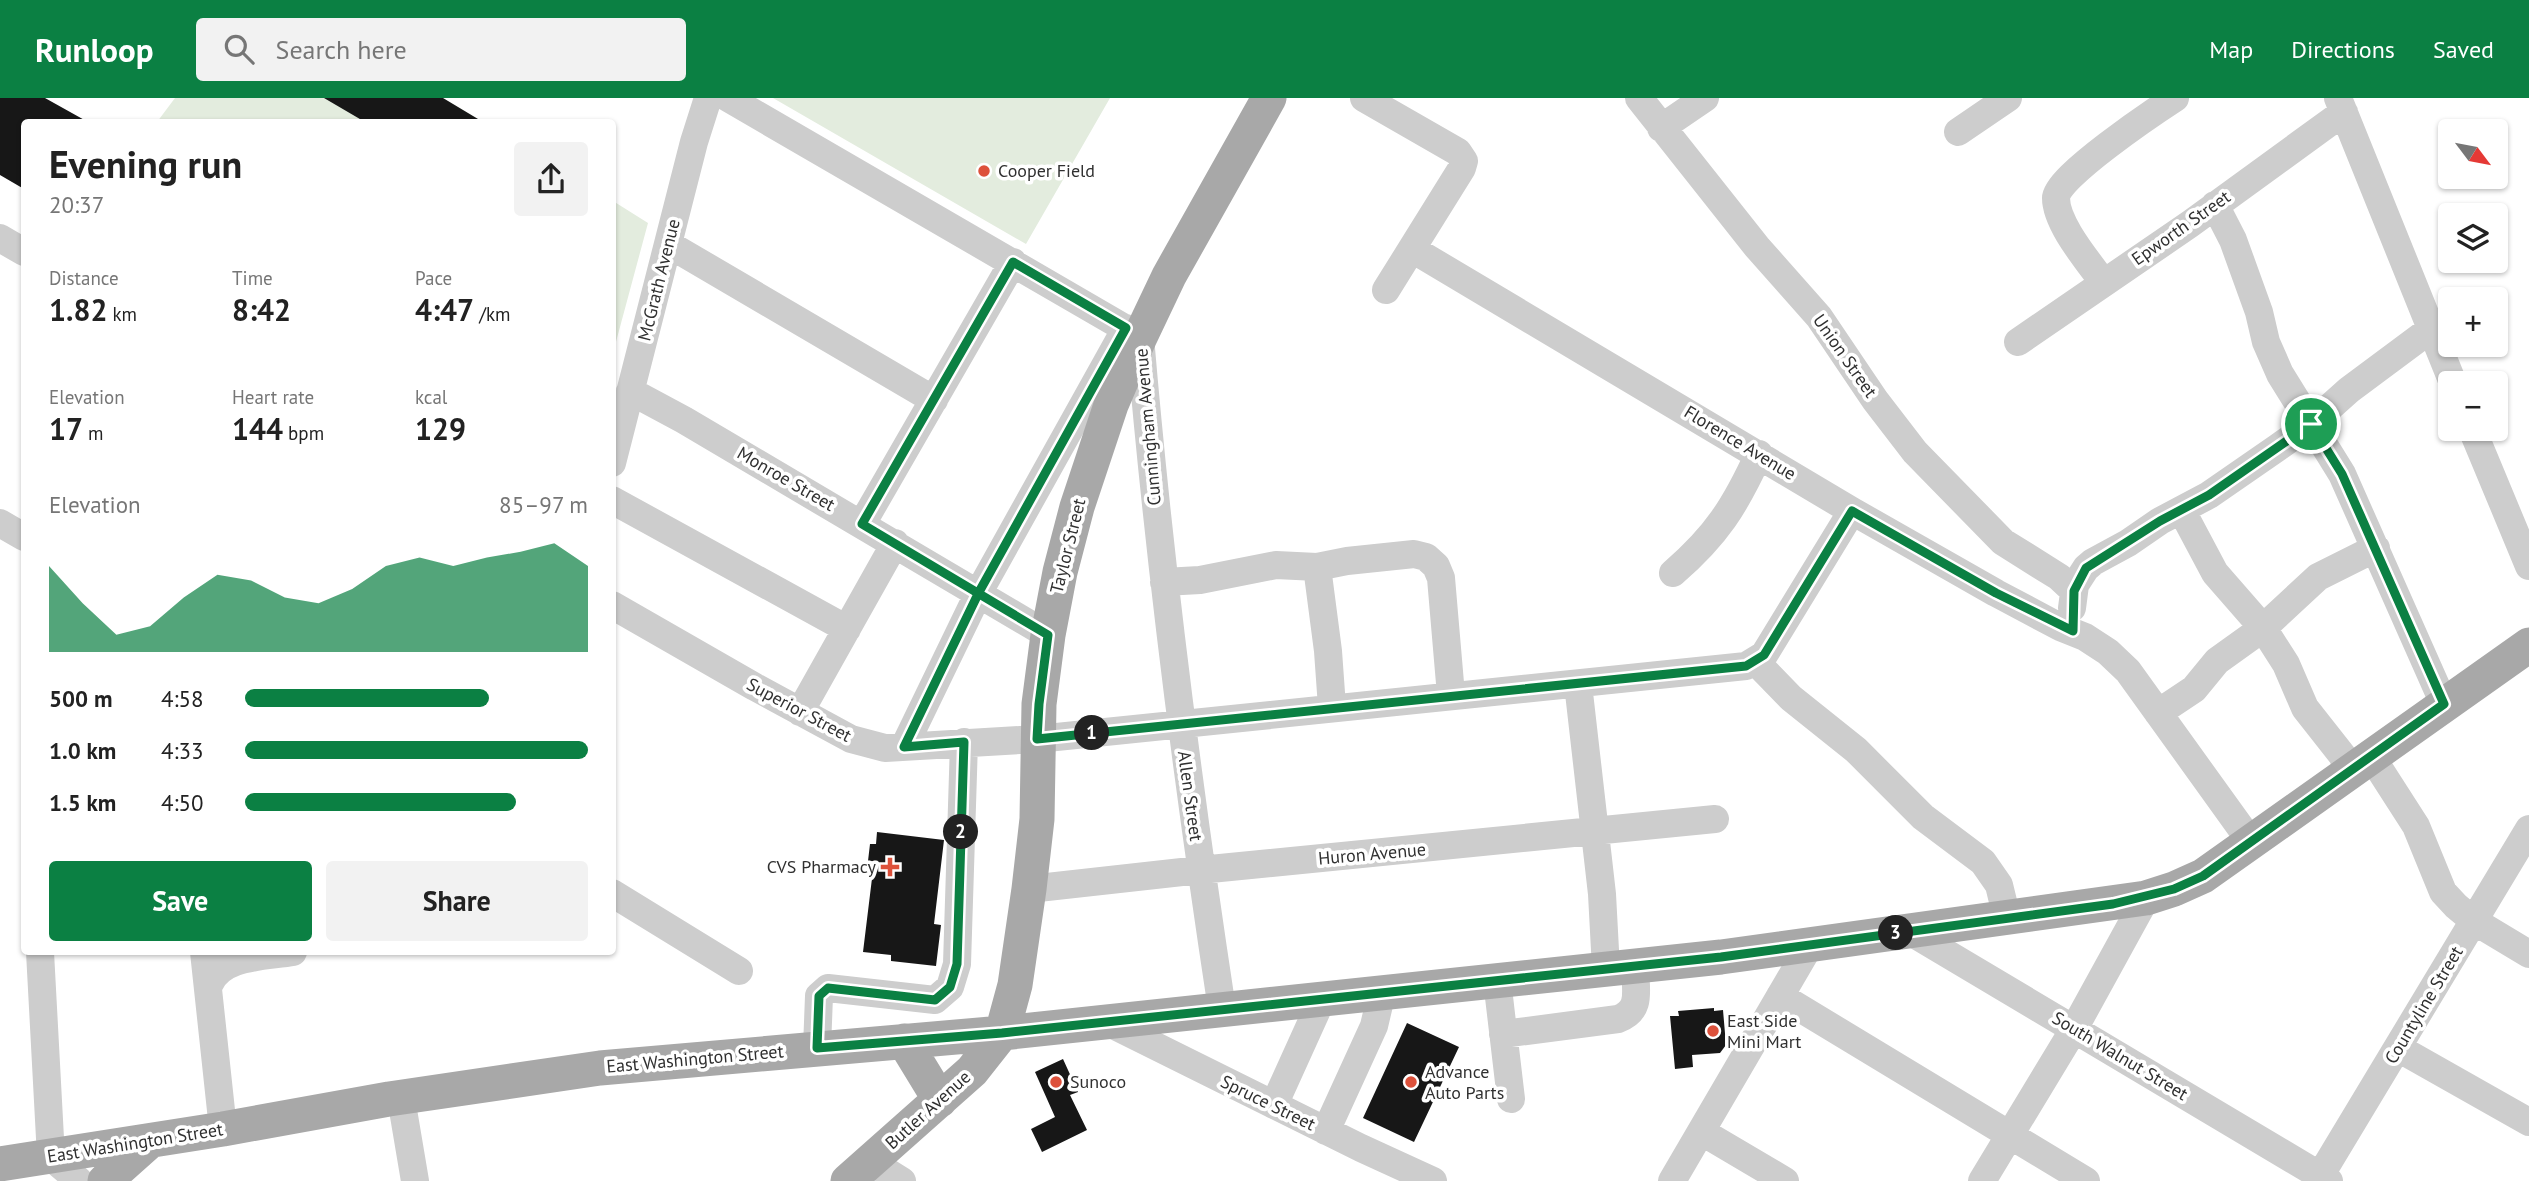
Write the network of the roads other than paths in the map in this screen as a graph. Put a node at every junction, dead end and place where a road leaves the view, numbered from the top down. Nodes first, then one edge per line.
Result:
1 (708, 98) edge
2 (728, 98) edge
3 (1269, 98) edge
4 (1364, 98) edge
5 (1639, 98) edge
6 (1705, 98) edge
7 (2008, 98) edge
8 (2175, 98) edge
9 (2341, 105) edge
10 (1661, 128) junction
11 (1958, 132) dead end
12 (2215, 205) junction
13 (0, 238) edge
14 (668, 244) junction
15 (1412, 249) junction
16 (21, 250) edge
17 (1013, 262) junction
18 (2103, 282) junction
19 (1386, 290) dead end
20 (2431, 328) junction
21 (1133, 332) junction
22 (2018, 342) dead end
23 (2448, 371) edge
24 (630, 391) junction
25 (934, 400) junction
26 (2311, 424) junction
27 (2477, 441) edge
28 (616, 447) edge
29 (1759, 454) junction
30 (616, 502) edge
31 (1852, 511) junction
32 (2182, 511) junction
33 (0, 523) edge
34 (862, 524) junction
35 (21, 535) edge
36 (895, 543) junction
37 (2376, 548) junction
38 (2529, 566) edge
39 (1317, 567) junction
40 (1673, 573) dead end
41 (1164, 582) junction
42 (2074, 591) junction
43 (979, 592) junction
44 (616, 607) edge
45 (2263, 628) junction
46 (847, 629) junction
47 (2073, 631) junction
48 (1048, 635) junction
49 (2529, 645) edge
50 (1756, 662) junction
51 (1578, 684) junction
52 (1451, 695) junction
53 (2444, 704) junction
54 (1332, 708) junction
55 (800, 712) junction
56 (2158, 713) junction
57 (1180, 723) junction
58 (1037, 739) junction
59 (964, 742) junction
60 (904, 747) junction
61 (2361, 764) junction
62 (1714, 819) dead end
63 (2529, 829) edge
64 (1595, 830) junction
65 (2251, 842) junction
66 (1200, 870) junction
67 (1029, 889) junction
68 (616, 895) edge
69 (2146, 898) junction
70 (2007, 918) junction
71 (2474, 921) junction
72 (1909, 932) junction
73 (1810, 945) junction
74 (2529, 954) edge
75 (40, 955) edge
76 (204, 955) edge
77 (276, 955) edge
78 (1621, 967) junction
79 (739, 971) dead end
80 (1497, 980) junction
81 (209, 985) junction
82 (1382, 992) junction
83 (1780, 996) junction
84 (1322, 999) junction
85 (1222, 1009) junction
86 (1105, 1021) junction
87 (2074, 1029) junction
88 (1002, 1033) junction
89 (1503, 1034) junction
90 (904, 1041) junction
91 (817, 1048) junction
92 (2398, 1048) junction
93 (401, 1098) junction
94 (1511, 1099) dead end
95 (940, 1100) junction
96 (1274, 1105) junction
97 (2529, 1122) edge
98 (223, 1129) junction
99 (1326, 1131) junction
100 (1702, 1132) junction
101 (2009, 1136) junction
102 (150, 1141) junction
103 (51, 1157) junction
104 (0, 1164) edge
105 (859, 1171) edge
106 (2322, 1179) edge
107 (79, 1181) edge
108 (105, 1181) edge
109 (415, 1181) edge
110 (902, 1181) edge
111 (1433, 1181) edge
112 (1672, 1181) edge
113 (1785, 1181) edge
114 (1982, 1181) edge
115 (2087, 1181) edge

1 - 14 street, McGrath Avenue
2 - 17 street, Cunningham Avenue
3 - 21 main road, Taylor Street
4 - 15 street
5 - 10 street, Union Street
6 - 10 street
7 - 11 street
8 - 18 street
9 - 12 street, Epworth Street
9 - 20 street
10 - 42 street, Union Street
12 - 18 street, Epworth Street
12 - 26 street
13 - 16 street
14 - 24 street, McGrath Avenue
14 - 25 street
15 - 19 street
15 - 29 street, Florence Avenue
17 - 21 street, Cunningham Avenue
17 - 25 street
18 - 22 street, Epworth Street
20 - 23 street
20 - 26 street
21 - 41 street, Cunningham Avenue
21 - 43 street, Taylor Street
21 - 48 main road, Taylor Street
24 - 28 street, McGrath Avenue
24 - 34 street, Monroe Street
25 - 34 street
26 - 32 street
26 - 37 street
27 - 38 street
29 - 31 street, Florence Avenue
29 - 40 street
30 - 46 street
31 - 47 street, Florence Avenue
31 - 50 street
32 - 42 street
32 - 45 street
33 - 35 street
34 - 36 street, Monroe Street
36 - 43 street, Monroe Street
36 - 46 street
37 - 45 street
37 - 53 street
39 - 41 street
39 - 52 street
39 - 54 street
41 - 57 street, Allen Street
42 - 47 street
43 - 48 street, Monroe Street
43 - 60 street, Taylor Street
44 - 55 street, Superior Street
45 - 56 street
45 - 61 street
46 - 55 street
47 - 56 street
48 - 58 main road, Taylor Street
49 - 53 main road, East Washington Street
50 - 51 street, Superior Street
50 - 70 street
51 - 52 street, Superior Street
51 - 64 street
52 - 54 street, Superior Street
53 - 61 main road, East Washington Street
54 - 57 street, Superior Street
55 - 60 street, Superior Street
56 - 65 street
57 - 58 street, Superior Street
57 - 66 street, Allen Street
58 - 59 street, Superior Street
58 - 67 main road, Taylor Street
59 - 60 street, Superior Street
59 - 91 street
61 - 65 main road, East Washington Street
61 - 71 street
62 - 64 street, Huron Avenue
63 - 71 street, Countyline Street
64 - 66 street, Huron Avenue
64 - 78 street
65 - 69 main road, East Washington Street
66 - 67 street, Huron Avenue
66 - 85 street, Allen Street
67 - 88 main road, Taylor Street
68 - 79 street
69 - 70 main road, East Washington Street
69 - 87 street
70 - 72 main road, East Washington Street
71 - 74 street
71 - 92 street, Countyline Street
72 - 73 main road, East Washington Street
72 - 87 street, South Walnut Street
73 - 78 main road, East Washington Street
73 - 83 street
75 - 103 street
76 - 81 street
77 - 81 street
78 - 80 main road, East Washington Street
78 - 89 street
80 - 82 main road, East Washington Street
80 - 89 street
81 - 98 street
82 - 84 main road, East Washington Street
82 - 99 street
83 - 100 street
83 - 101 street
84 - 85 main road, East Washington Street
84 - 96 street
85 - 86 main road, East Washington Street
86 - 88 main road, East Washington Street
86 - 96 street, Spruce Street
87 - 101 street
87 - 106 street, South Walnut Street
88 - 90 main road, East Washington Street
88 - 95 main road, Butler Avenue
89 - 94 street
90 - 91 main road, East Washington Street
90 - 95 main road
91 - 93 main road, East Washington Street
92 - 97 street
92 - 106 street, Countyline Street
93 - 98 main road, East Washington Street
93 - 109 street
95 - 105 main road, Butler Avenue
96 - 99 street, Spruce Street
98 - 102 main road, East Washington Street
99 - 111 street, Spruce Street
100 - 112 street
100 - 113 street
101 - 114 street
101 - 115 street
102 - 103 main road, East Washington Street
102 - 108 main road
103 - 104 main road, East Washington Street
103 - 107 street
105 - 110 street

